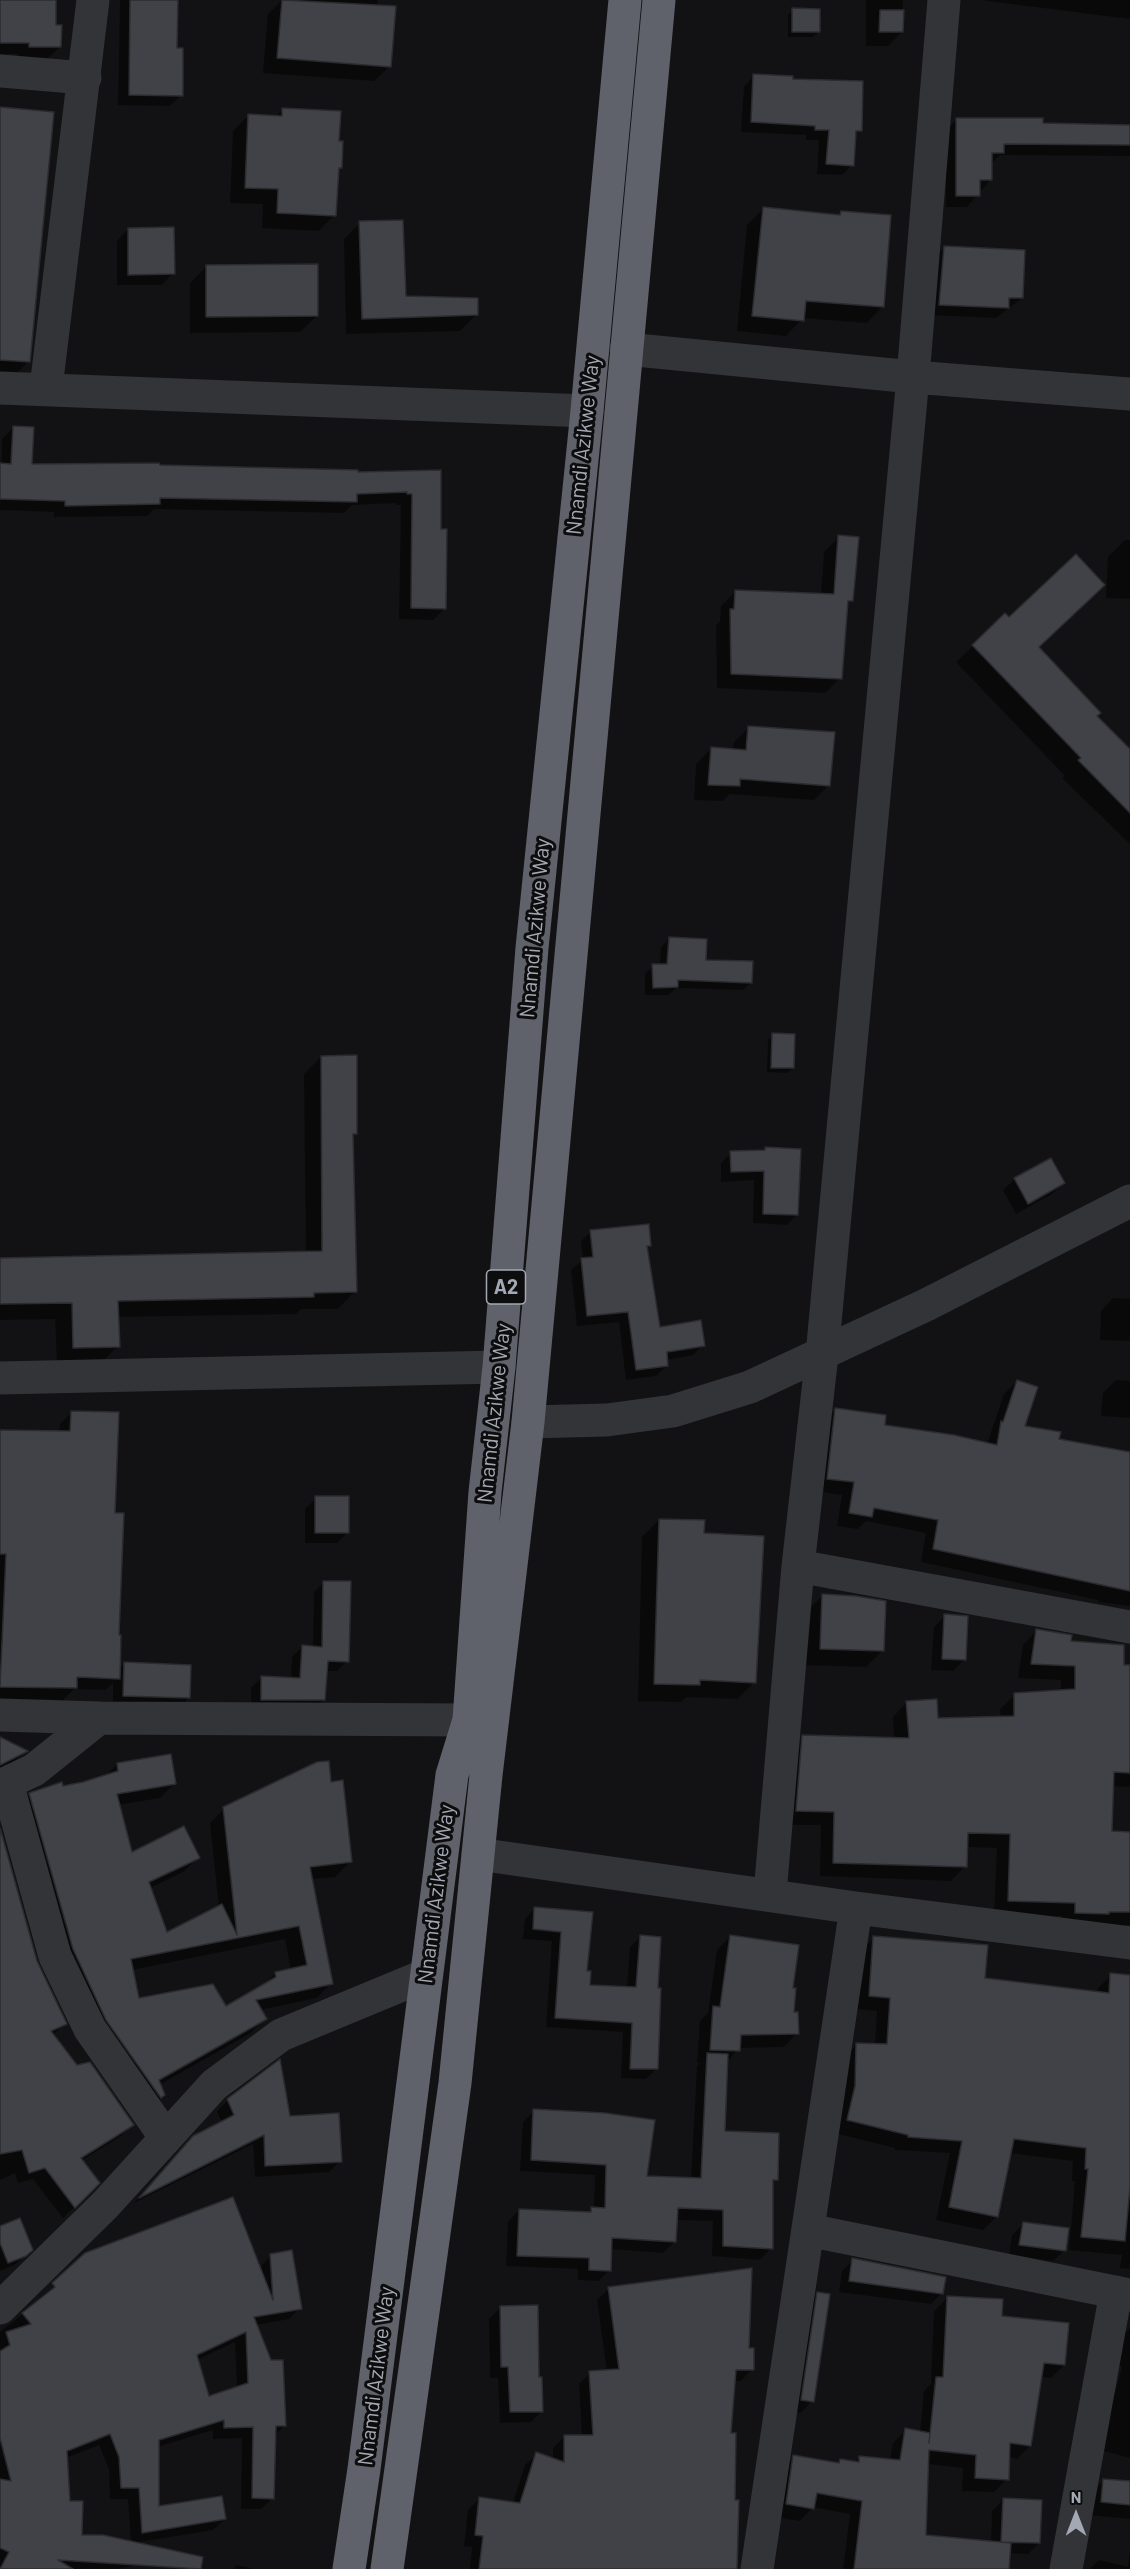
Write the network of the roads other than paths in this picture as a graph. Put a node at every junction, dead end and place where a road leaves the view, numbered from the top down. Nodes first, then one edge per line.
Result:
1 (93, 0) edge
2 (625, 0) edge
3 (659, 0) edge
4 (944, 0) edge
5 (0, 71) edge
6 (85, 78) junction
7 (626, 349) junction
8 (913, 377) junction
9 (0, 388) edge
10 (46, 388) junction
11 (1130, 394) edge
12 (587, 411) junction
13 (1130, 1201) edge
14 (822, 1355) junction
15 (499, 1367) junction
16 (0, 1378) edge
17 (528, 1422) junction
18 (798, 1566) junction
19 (1130, 1627) edge
20 (0, 1715) edge
21 (99, 1718) junction
22 (470, 1720) junction
23 (4, 1784) edge
24 (478, 1854) junction
25 (770, 1894) junction
26 (856, 1908) junction
27 (1130, 1943) edge
28 (426, 1975) junction
29 (166, 2138) junction
30 (808, 2230) junction
31 (1123, 2294) edge
32 (0, 2308) edge
33 (349, 2569) edge
34 (387, 2569) edge
35 (756, 2569) edge
36 (1066, 2569) edge

1 - 6 street
2 - 12 highway, Nnamdi Azikwe Way / A2
3 - 7 highway, Nnamdi Azikwe Way / A2
4 - 8 street
5 - 6 street
6 - 10 street
7 - 8 street
7 - 17 highway, Nnamdi Azikwe Way / A2
8 - 11 street
8 - 14 street
9 - 10 street
10 - 12 street
12 - 15 highway, Nnamdi Azikwe Way / A2
13 - 14 street
14 - 17 street
14 - 18 street
15 - 16 street
15 - 22 highway, Nnamdi Azikwe Way / A2
17 - 24 highway, Nnamdi Azikwe Way / A2
18 - 19 street
18 - 25 street
20 - 21 street
21 - 22 street
21 - 23 street
22 - 28 highway, Nnamdi Azikwe Way / A2
23 - 29 street
24 - 25 street
24 - 34 highway, Nnamdi Azikwe Way / A2
25 - 26 street
26 - 27 street
26 - 30 street
28 - 29 street
28 - 33 highway, Nnamdi Azikwe Way / A2
29 - 32 street
30 - 31 street
30 - 35 street
31 - 36 street

